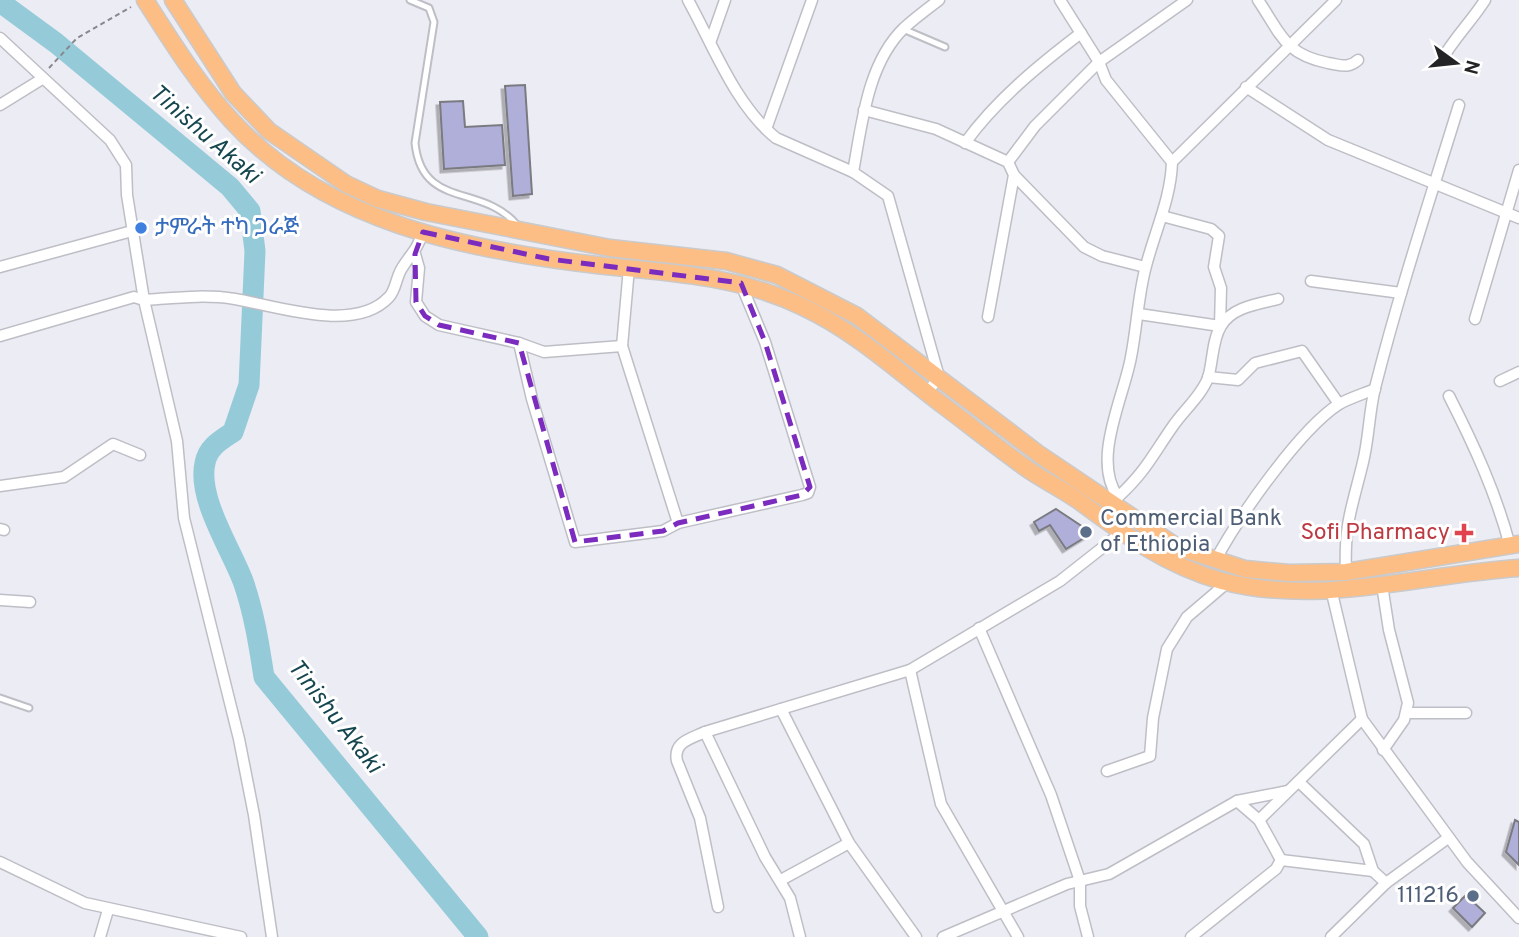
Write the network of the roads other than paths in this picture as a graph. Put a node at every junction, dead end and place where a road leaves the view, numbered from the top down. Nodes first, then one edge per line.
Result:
1 (173, 0) edge
2 (410, 0) edge
3 (688, 0) edge
4 (725, 0) edge
5 (812, 0) edge
6 (939, 0) edge
7 (1060, 0) edge
8 (1258, 0) edge
9 (1336, 0) edge
10 (1485, 0) edge
11 (1185, 1) edge
12 (139, 3) edge
13 (903, 29) junction
14 (1081, 33) junction
15 (0, 38) edge
16 (711, 40) junction
17 (945, 47) dead end
18 (1288, 48) junction
19 (1358, 60) dead end
20 (1441, 61) dead end
21 (1099, 62) junction
22 (42, 79) junction
23 (1247, 87) junction
24 (0, 105) edge
25 (1459, 105) dead end
26 (864, 110) junction
27 (766, 129) junction
28 (965, 143) junction
29 (1008, 162) junction
30 (1172, 162) junction
31 (1519, 170) edge
32 (853, 172) junction
33 (1014, 175) junction
34 (1436, 183) junction
35 (1506, 213) junction
36 (1162, 216) junction
37 (1519, 218) edge
38 (132, 231) junction
39 (423, 232) junction
40 (523, 233) junction
41 (415, 254) junction
42 (0, 267) edge
43 (1145, 267) junction
44 (629, 268) junction
45 (1311, 281) dead end
46 (741, 283) junction
47 (1401, 293) junction
48 (1278, 299) dead end
49 (144, 300) junction
50 (1139, 314) junction
51 (988, 317) dead end
52 (1475, 319) dead end
53 (1220, 326) junction
54 (0, 337) edge
55 (519, 343) junction
56 (622, 346) junction
57 (1519, 372) edge
58 (939, 377) junction
59 (1208, 377) junction
60 (1500, 381) dead end
61 (1375, 389) junction
62 (927, 393) junction
63 (1449, 396) dead end
64 (1339, 404) junction
65 (140, 455) dead end
66 (0, 486) edge
67 (1116, 500) junction
68 (678, 523) junction
69 (1121, 533) junction
70 (1514, 545) edge
71 (1215, 561) junction
72 (1519, 568) edge
73 (1346, 572) junction
74 (1228, 582) junction
75 (1382, 585) junction
76 (1331, 589) junction
77 (0, 600) edge
78 (30, 602) dead end
79 (978, 628) junction
80 (910, 670) junction
81 (0, 698) edge
82 (29, 708) dead end
83 (780, 709) junction
84 (1407, 713) junction
85 (1466, 713) dead end
86 (1362, 719) junction
87 (705, 732) junction
88 (1383, 750) junction
89 (1107, 771) dead end
90 (1299, 782) junction
91 (1289, 790) junction
92 (1237, 801) junction
93 (1259, 820) junction
94 (1448, 838) junction
95 (849, 844) junction
96 (1282, 860) junction
97 (0, 862) edge
98 (1373, 871) junction
99 (781, 880) junction
100 (1080, 881) junction
101 (1387, 883) junction
102 (718, 907) dead end
103 (108, 910) junction
104 (1005, 911) junction
105 (1519, 918) edge
106 (100, 937) edge
107 (241, 937) edge
108 (271, 937) edge
109 (800, 937) edge
110 (916, 937) edge
111 (943, 937) edge
112 (1018, 937) edge
113 (1088, 937) edge
114 (1191, 937) edge
115 (1331, 937) edge

1 - 40 main road
2 - 40 lane
3 - 16 street
4 - 16 street
5 - 27 street
6 - 13 street
7 - 14 street
8 - 18 street
9 - 18 street
10 - 20 street
11 - 21 street
12 - 39 main road
13 - 17 lane
13 - 26 street
14 - 21 street
14 - 28 street
15 - 22 street
16 - 27 street
18 - 19 street
18 - 23 street
21 - 29 street
21 - 30 street
22 - 24 street
22 - 38 street
23 - 30 street
23 - 34 street
25 - 34 street
26 - 28 street
26 - 32 street
27 - 32 street
28 - 29 street
29 - 33 street
30 - 36 street
31 - 35 street
32 - 58 street
33 - 43 street
33 - 51 street
34 - 35 street
34 - 47 street
35 - 37 street
35 - 52 street
36 - 43 street
36 - 53 street
38 - 42 street
38 - 49 street
39 - 41 street
39 - 44 main road
40 - 58 main road
41 - 49 street
41 - 55 street
43 - 50 street
44 - 46 main road
44 - 56 street
45 - 47 street
46 - 62 main road
46 - 68 street
47 - 61 street
48 - 53 street
49 - 54 street
49 - 108 street
50 - 53 street
50 - 67 street
53 - 59 street
55 - 56 street
55 - 68 street
56 - 68 street
57 - 60 street
58 - 62 street
58 - 67 main road
59 - 64 street
59 - 67 street
61 - 64 street
61 - 73 street
62 - 69 main road
63 - 70 street
64 - 71 street
65 - 66 street
67 - 71 main road
69 - 74 main road
69 - 79 street
70 - 73 main road
71 - 73 main road
72 - 75 main road
74 - 76 main road
74 - 89 street
75 - 76 main road
75 - 84 street
76 - 86 street
77 - 78 street
79 - 80 street
79 - 100 street
80 - 83 street
80 - 104 street
81 - 82 lane
83 - 87 street
83 - 95 street
84 - 85 street
84 - 88 street
86 - 88 street
86 - 90 street
87 - 99 street
87 - 102 street
88 - 94 street
90 - 91 street
90 - 98 street
91 - 92 street
91 - 93 street
92 - 93 street
92 - 100 street
93 - 96 street
94 - 101 street
94 - 105 street
95 - 99 street
95 - 110 street
96 - 98 street
96 - 114 street
97 - 103 street
98 - 101 street
99 - 109 street
100 - 104 street
100 - 113 street
101 - 115 street
103 - 106 street
103 - 107 street
104 - 111 street
104 - 112 street

